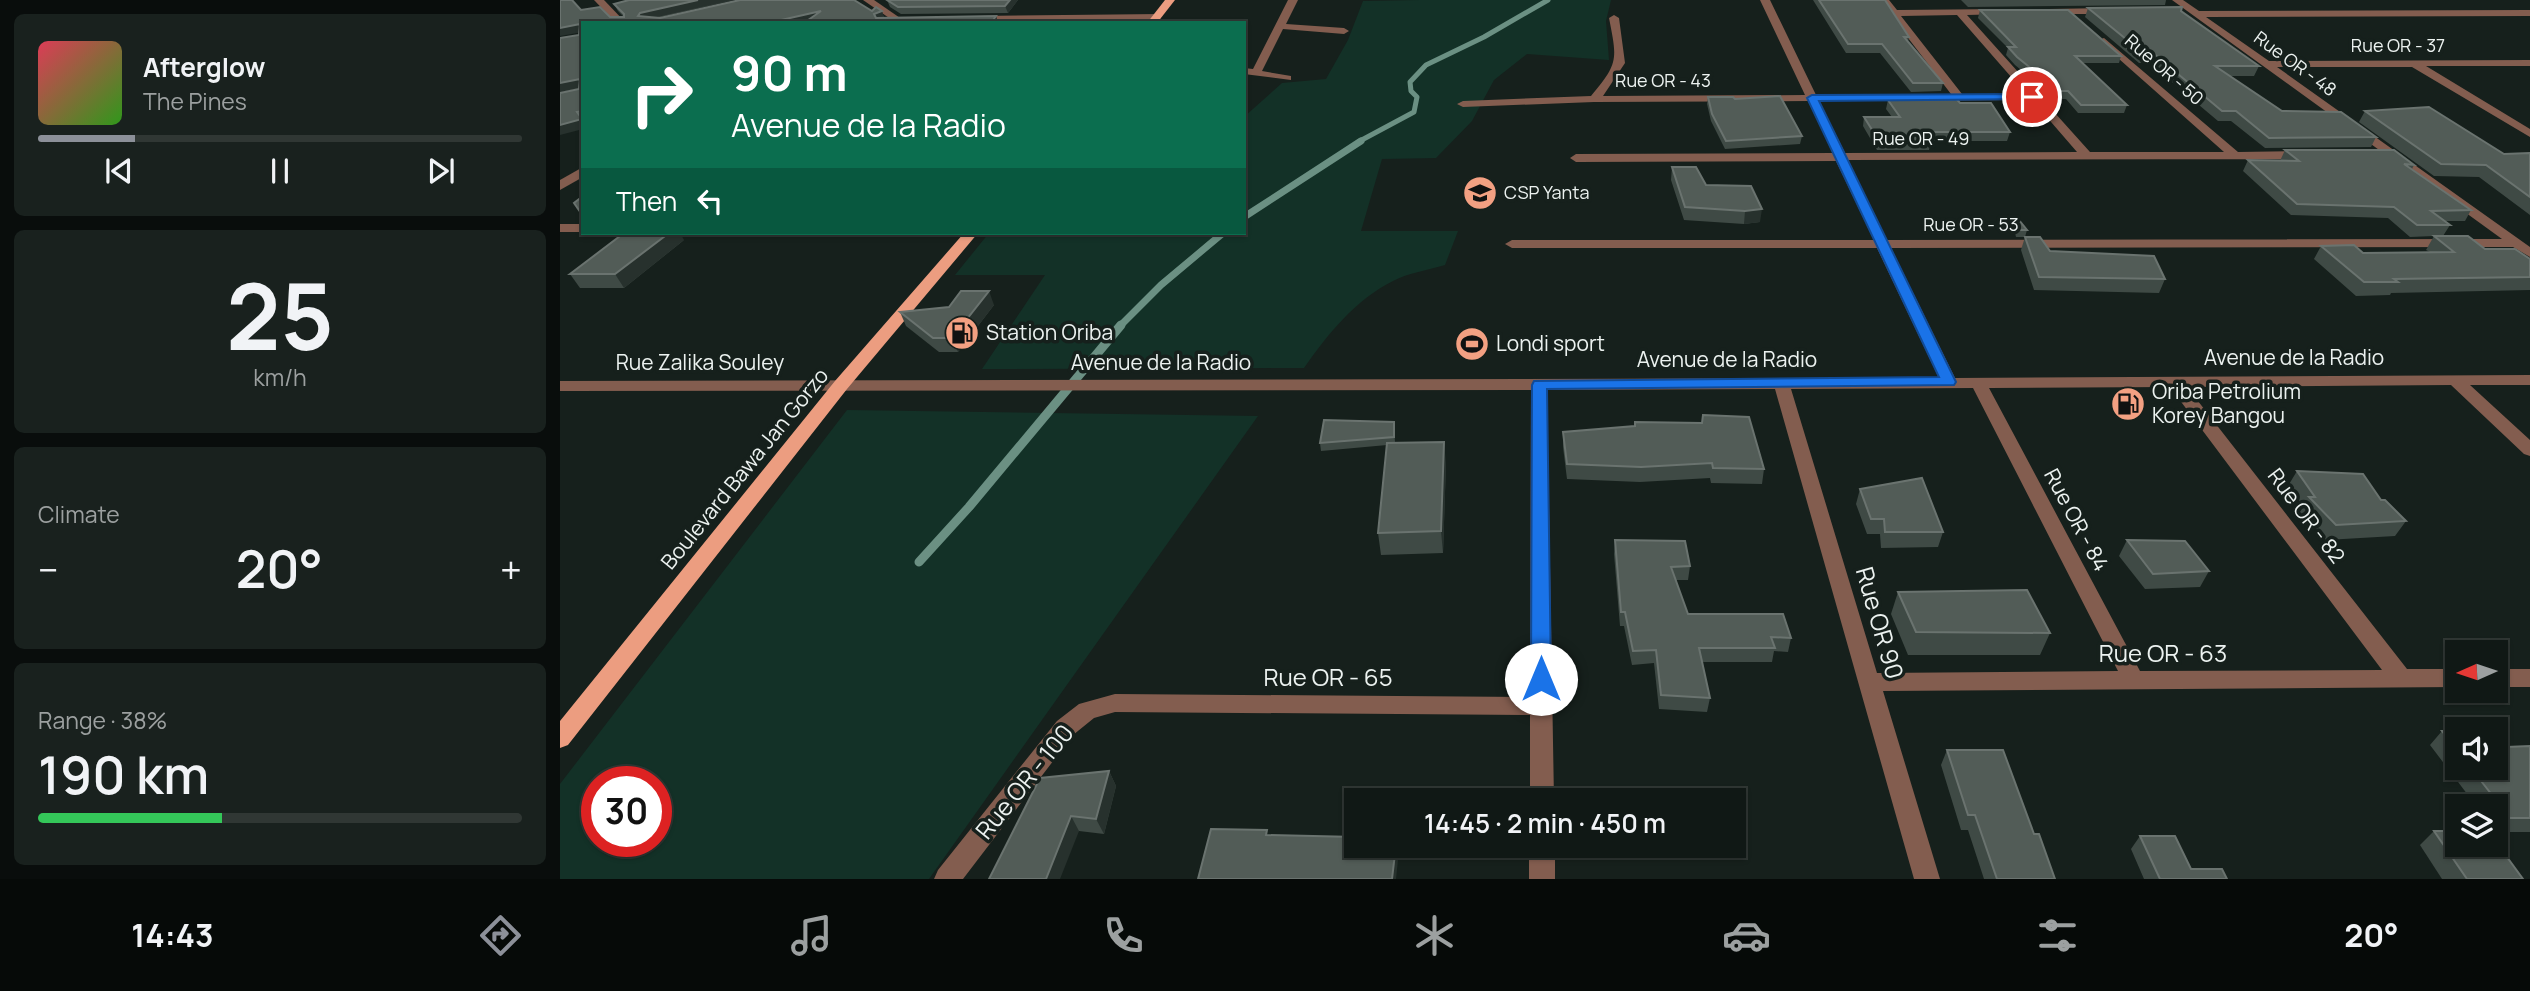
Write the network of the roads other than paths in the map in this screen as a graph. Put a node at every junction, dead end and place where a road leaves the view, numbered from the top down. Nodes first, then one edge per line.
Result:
1 (598, 0) edge
2 (868, 0) edge
3 (1170, 0) edge
4 (1293, 0) edge
5 (1765, 0) edge
6 (1884, 0) edge
7 (2306, 0) edge
8 (2439, 0) edge
9 (2177, 5) edge
10 (2069, 11) junction
11 (2123, 11) edge
12 (1959, 12) junction
13 (2019, 12) edge
14 (2032, 12) edge
15 (2194, 12) junction
16 (1895, 13) junction
17 (2328, 13) junction
18 (2465, 13) junction
19 (2530, 13) edge
20 (1614, 18) dead end
21 (966, 19) edge
22 (1155, 19) edge
23 (898, 20) junction
24 (912, 20) edge
25 (2079, 20) edge
26 (619, 21) edge
27 (893, 21) edge
28 (1281, 26) junction
29 (2090, 29) edge
30 (1344, 31) dead end
31 (2413, 63) junction
32 (2530, 63) edge
33 (2266, 64) junction
34 (1250, 72) edge
35 (1287, 78) dead end
36 (1959, 97) junction
37 (2032, 97) junction
38 (1812, 98) junction
39 (1594, 99) junction
40 (1463, 104) dead end
41 (2530, 134) edge
42 (2392, 154) junction
43 (2314, 155) edge
44 (2366, 155) edge
45 (2087, 156) junction
46 (2236, 156) junction
47 (1840, 157) junction
48 (1576, 158) dead end
49 (581, 172) edge
50 (560, 186) edge
51 (560, 228) edge
52 (581, 228) edge
53 (969, 235) edge
54 (2515, 243) junction
55 (1512, 244) dead end
56 (1882, 244) junction
57 (2530, 253) edge
58 (2455, 380) junction
59 (2530, 380) edge
60 (2174, 381) junction
61 (1781, 382) junction
62 (1949, 382) junction
63 (1978, 382) junction
64 (841, 385) junction
65 (1539, 385) junction
66 (560, 386) edge
67 (2530, 450) edge
68 (2445, 678) edge
69 (2508, 678) edge
70 (2530, 678) edge
71 (2402, 679) junction
72 (2134, 680) junction
73 (1869, 682) junction
74 (1115, 703) joint
75 (1541, 706) junction
76 (560, 737) edge
77 (1542, 788) edge
78 (1542, 858) edge
79 (947, 879) edge
80 (1542, 879) edge
81 (1927, 879) edge

1 - 26 street
2 - 23 street
3 - 22 main road
4 - 28 street
5 - 38 street
6 - 16 street
7 - 17 street
8 - 18 street
9 - 15 street, Rue OR - 48
10 - 11 street
10 - 14 street
10 - 25 street
12 - 13 street
12 - 16 street
12 - 37 street
15 - 17 street
15 - 33 street, Rue OR - 48
16 - 36 street
17 - 18 street
18 - 19 street
20 - 39 street
21 - 22 street
23 - 24 street
23 - 27 street
28 - 30 street
28 - 34 street
29 - 46 street, Rue OR - 50
31 - 32 street, Rue OR - 37
31 - 33 street, Rue OR - 37
31 - 41 street
33 - 42 street, Rue OR - 48
34 - 35 street
36 - 37 street, Rue OR - 43
36 - 38 street, Rue OR - 43
37 - 45 street
38 - 39 street, Rue OR - 43
38 - 47 street
39 - 40 street, Rue OR - 43
42 - 44 street
42 - 54 street, Rue OR - 48
43 - 46 street, Rue OR - 49
45 - 46 street, Rue OR - 49
45 - 47 street, Rue OR - 49
47 - 48 street, Rue OR - 49
47 - 56 street
49 - 50 street
51 - 52 street
53 - 64 main road, Boulevard Bawa Jan Gorzo
54 - 56 street, Rue OR - 53
54 - 57 street, Rue OR - 48
55 - 56 street, Rue OR - 53
56 - 62 street
58 - 59 street, Avenue de la Radio
58 - 60 street, Avenue de la Radio
58 - 67 street
60 - 63 street, Avenue de la Radio
60 - 71 street, Rue OR - 82
61 - 62 street, Avenue de la Radio
61 - 65 street, Avenue de la Radio
61 - 73 street, Rue OR 90
62 - 63 street, Avenue de la Radio
63 - 72 street, Rue OR - 84
64 - 65 street, Avenue de la Radio
64 - 66 street, Rue Zalika Souley
64 - 76 main road, Boulevard Bawa Jan Gorzo
65 - 75 street
68 - 71 street, Rue OR - 63
69 - 70 street
71 - 72 street, Rue OR - 63
72 - 73 street, Rue OR - 63
73 - 81 street, Rue OR 90
74 - 75 street, Rue OR - 65
74 - 79 street, Rue OR - 100
75 - 77 street
78 - 80 street

